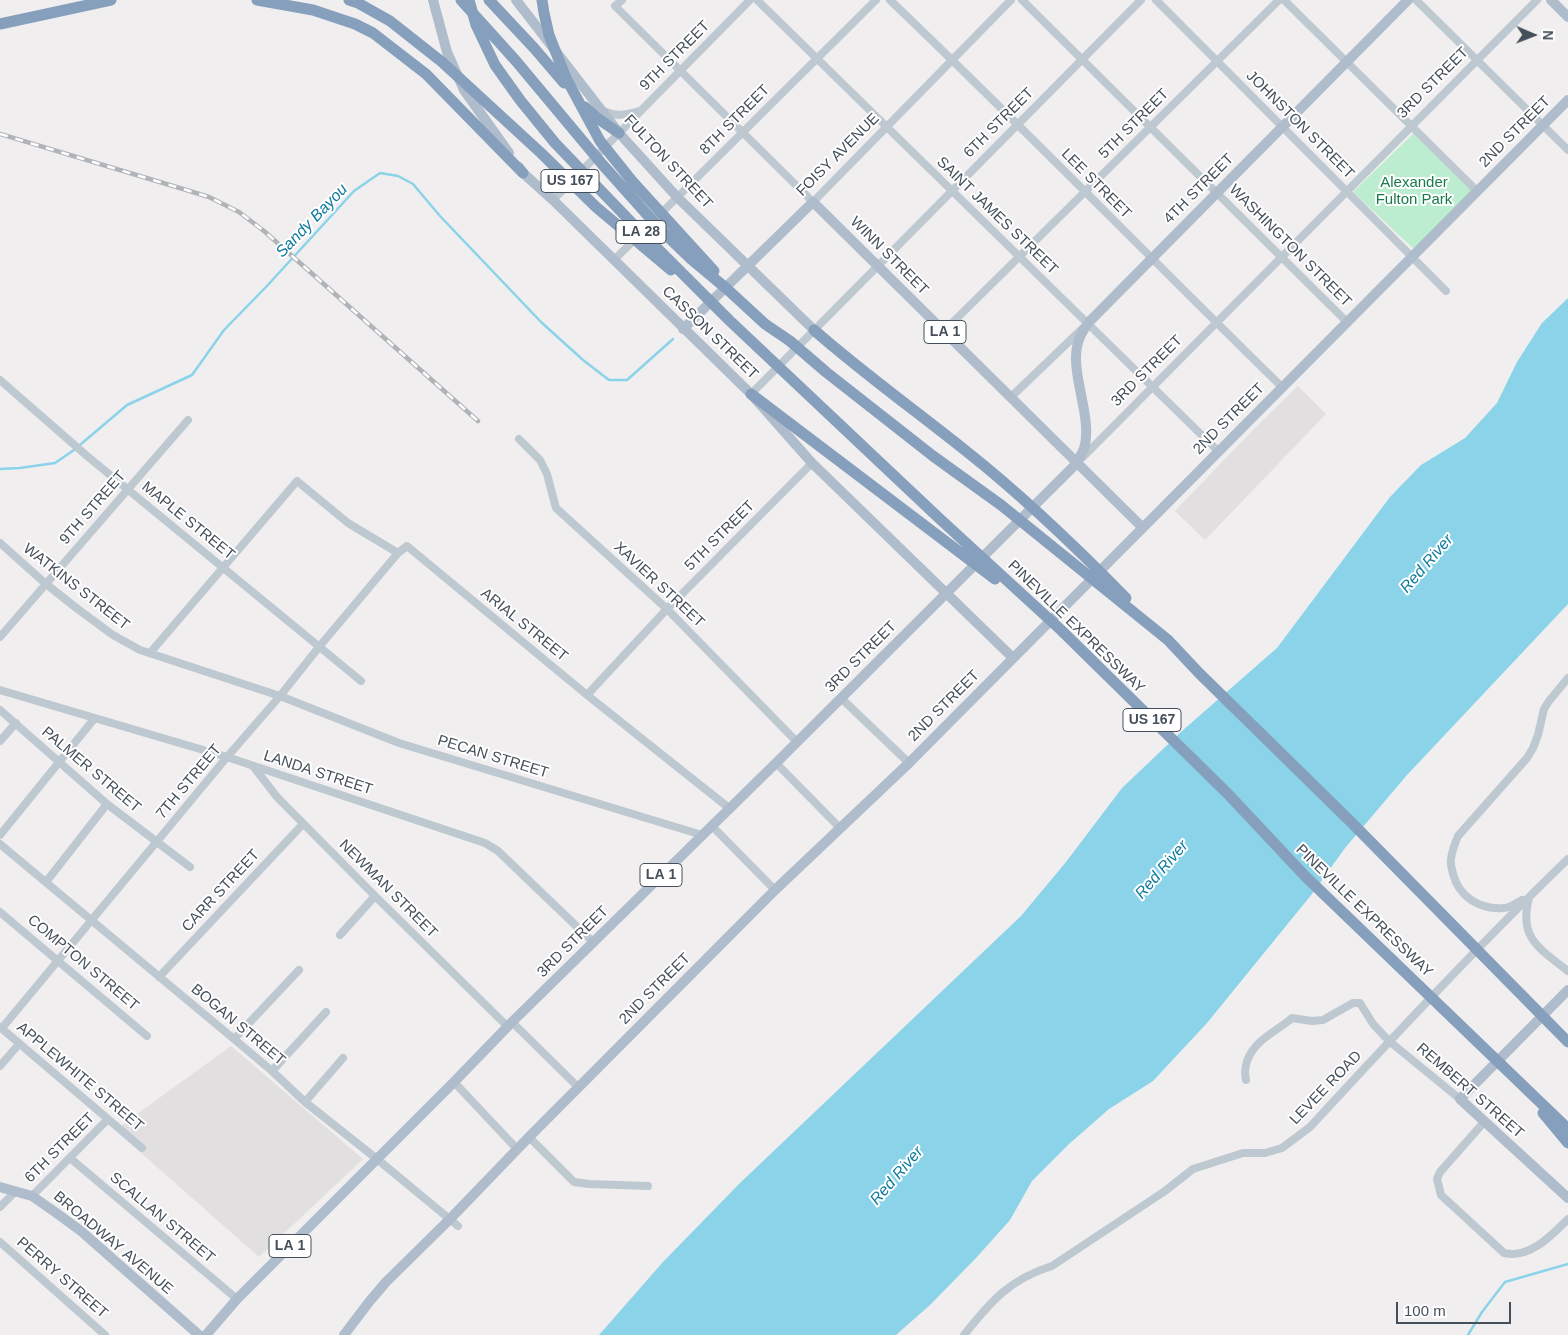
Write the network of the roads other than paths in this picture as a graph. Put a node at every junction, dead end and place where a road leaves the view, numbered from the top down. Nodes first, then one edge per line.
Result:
1 (111, 0) edge
2 (257, 0) edge
3 (349, 0) edge
4 (433, 0) edge
5 (461, 0) edge
6 (469, 0) edge
7 (489, 0) edge
8 (516, 0) edge
9 (542, 0) edge
10 (622, 0) edge
11 (750, 0) edge
12 (757, 0) edge
13 (876, 0) edge
14 (890, 0) edge
15 (1012, 0) edge
16 (1022, 0) edge
17 (1140, 0) edge
18 (1156, 0) edge
19 (1279, 0) edge
20 (1284, 0) edge
21 (1408, 0) edge
22 (1416, 0) edge
23 (1537, 0) edge
24 (1552, 0) edge
25 (1568, 17) edge
26 (0, 24) edge
27 (817, 58) junction
28 (1082, 59) junction
29 (952, 60) junction
30 (1477, 60) junction
31 (1217, 62) junction
32 (1346, 62) junction
33 (680, 71) junction
34 (1568, 100) edge
35 (641, 110) junction
36 (603, 111) junction
37 (1018, 124) junction
38 (1542, 125) junction
39 (1411, 126) junction
40 (887, 127) junction
41 (1150, 127) junction
42 (1282, 127) junction
43 (742, 132) junction
44 (619, 133) junction
45 (1568, 150) edge
46 (524, 173) junction
47 (952, 190) junction
48 (1347, 191) junction
49 (1477, 191) junction
50 (1085, 192) junction
51 (1216, 193) junction
52 (677, 197) junction
53 (553, 200) junction
54 (813, 202) junction
55 (1019, 256) junction
56 (1412, 256) junction
57 (1281, 257) junction
58 (1151, 259) junction
59 (614, 260) junction
60 (748, 266) junction
61 (878, 266) junction
62 (727, 289) junction
63 (1446, 290) dead end
64 (729, 320) junction
65 (1347, 322) junction
66 (1088, 323) junction
67 (1216, 323) junction
68 (683, 329) junction
69 (814, 330) junction
70 (944, 331) junction
71 (0, 380) edge
72 (1152, 387) junction
73 (1282, 387) junction
74 (751, 394) junction
75 (1011, 397) junction
76 (188, 420) dead end
77 (520, 439) dead end
78 (1218, 451) junction
79 (812, 463) junction
80 (1077, 463) junction
81 (128, 489) junction
82 (1142, 527) junction
83 (0, 543) edge
84 (398, 553) junction
85 (224, 568) junction
86 (46, 584) junction
87 (946, 592) junction
88 (667, 609) junction
89 (1061, 630) junction
90 (0, 637) edge
91 (1168, 640) junction
92 (319, 647) junction
93 (150, 653) junction
94 (1012, 657) junction
95 (1568, 678) edge
96 (361, 681) dead end
97 (0, 690) edge
98 (587, 695) junction
99 (280, 696) junction
100 (841, 698) junction
101 (0, 710) edge
102 (94, 719) junction
103 (16, 723) junction
104 (0, 741) edge
105 (797, 742) junction
106 (227, 757) junction
107 (58, 762) junction
108 (776, 763) junction
109 (908, 763) junction
110 (253, 766) junction
111 (107, 804) junction
112 (729, 808) junction
113 (303, 824) junction
114 (712, 826) junction
115 (840, 828) junction
116 (0, 835) edge
117 (702, 836) junction
118 (157, 841) junction
119 (0, 844) edge
120 (1568, 859) edge
121 (190, 866) dead end
122 (46, 882) junction
123 (775, 890) junction
124 (375, 896) junction
125 (1529, 896) junction
126 (0, 912) edge
127 (91, 920) junction
128 (340, 935) dead end
129 (594, 943) junction
130 (58, 960) junction
131 (299, 970) dead end
132 (1568, 971) edge
133 (159, 977) junction
134 (1568, 990) edge
135 (326, 1012) dead end
136 (510, 1024) junction
137 (1, 1028) edge
138 (148, 1036) dead end
139 (234, 1039) junction
140 (1389, 1042) junction
141 (1568, 1042) edge
142 (19, 1044) junction
143 (343, 1058) dead end
144 (1503, 1065) junction
145 (0, 1066) edge
146 (272, 1071) junction
147 (1246, 1080) dead end
148 (454, 1082) junction
149 (578, 1088) junction
150 (1460, 1098) junction
151 (305, 1102) junction
152 (108, 1119) junction
153 (1485, 1122) junction
154 (1568, 1129) edge
155 (529, 1137) junction
156 (1568, 1143) edge
157 (142, 1148) dead end
158 (517, 1149) junction
159 (70, 1158) junction
160 (377, 1158) junction
161 (0, 1186) edge
162 (648, 1186) dead end
163 (16, 1191) junction
164 (32, 1196) junction
165 (1568, 1198) edge
166 (0, 1206) edge
167 (1568, 1219) edge
168 (454, 1223) junction
169 (0, 1242) edge
170 (237, 1299) junction
171 (105, 1335) edge
172 (199, 1335) edge
173 (206, 1335) edge
174 (344, 1335) edge
175 (964, 1335) edge

1 - 26 highway
2 - 46 highway
3 - 64 highway, US 167
4 - 46 main road, CASSON STREET
5 - 62 highway, US 167
6 - 64 highway, LA 28
7 - 44 highway
8 - 36 main road, FULTON STREET
9 - 62 highway, LA 28
10 - 33 street, WINN STREET
11 - 33 street, 9TH STREET
12 - 27 street, SAINT JAMES STREET
13 - 27 street, 8TH STREET
14 - 29 street, LEE STREET
15 - 29 street, FOISY AVENUE
16 - 28 street, WASHINGTON STREET
17 - 28 street, 6TH STREET
18 - 31 street, JOHNSTON STREET
19 - 31 street, 5TH STREET
20 - 32 street
21 - 32 main road, 4TH STREET
22 - 30 street
23 - 30 street, 3RD STREET
24 - 25 main road
27 - 40 street, SAINT JAMES STREET
27 - 43 street, 8TH STREET
28 - 37 street, 6TH STREET
28 - 41 street, WASHINGTON STREET
29 - 37 street, LEE STREET
29 - 40 street, FOISY AVENUE
30 - 38 street
30 - 39 street, 3RD STREET
31 - 41 street, 5TH STREET
31 - 42 street, JOHNSTON STREET
32 - 39 street
32 - 42 main road, 4TH STREET
33 - 35 street, 9TH STREET
33 - 43 street, WINN STREET
34 - 38 main road, 2ND STREET
35 - 36 street, 9TH STREET
35 - 44 street, 9TH STREET
36 - 44 main road, FULTON STREET
37 - 47 street, 6TH STREET
37 - 50 street, LEE STREET
38 - 45 street
38 - 49 main road, 2ND STREET
39 - 48 street, 3RD STREET
39 - 49 street
40 - 47 street, SAINT JAMES STREET
40 - 54 street, FOISY AVENUE
41 - 50 street, 5TH STREET
41 - 51 street, WASHINGTON STREET
42 - 48 street, JOHNSTON STREET
42 - 51 main road, 4TH STREET
43 - 52 street, 8TH STREET
43 - 54 street, WINN STREET
44 - 52 main road, FULTON STREET
44 - 53 street, 9TH STREET
46 - 53 main road, CASSON STREET
47 - 55 street, SAINT JAMES STREET
47 - 61 street, 6TH STREET
48 - 56 street, JOHNSTON STREET
48 - 57 street, 3RD STREET
49 - 56 main road, 2ND STREET
50 - 55 street, 5TH STREET
50 - 58 street, LEE STREET
51 - 57 street, WASHINGTON STREET
51 - 58 main road, 4TH STREET
52 - 59 street, 8TH STREET
52 - 60 main road, FULTON STREET
53 - 59 main road, CASSON STREET
54 - 60 main road, FOISY AVENUE
54 - 61 main road, WINN STREET / LA 1
55 - 66 street, SAINT JAMES STREET
55 - 70 street, 5TH STREET
56 - 63 street, JOHNSTON STREET
56 - 65 main road, 2ND STREET
57 - 65 street, WASHINGTON STREET
57 - 67 street, 3RD STREET
58 - 66 main road, 4TH STREET
58 - 67 street, LEE STREET
59 - 68 main road, CASSON STREET
60 - 68 main road, FOISY AVENUE
60 - 69 main road, FULTON STREET
61 - 69 street, 6TH STREET
61 - 70 main road, WINN STREET / LA 1
62 - 91 highway, US 167
64 - 89 highway, PINEVILLE EXPRESSWAY / US 167
65 - 73 main road, 2ND STREET
66 - 72 street, SAINT JAMES STREET
66 - 75 street, 4TH STREET
66 - 80 main road
67 - 72 street, 3RD STREET
67 - 73 street, LEE STREET
68 - 74 main road, CASSON STREET
69 - 74 street, 6TH STREET
69 - 91 highway
70 - 75 main road, WINN STREET / LA 1
71 - 81 street, MAPLE STREET
72 - 78 street, SAINT JAMES STREET
72 - 80 street, 3RD STREET
73 - 78 main road, 2ND STREET
74 - 79 main road, CASSON STREET
74 - 89 highway
75 - 80 main road, WINN STREET / LA 1
76 - 81 street, 9TH STREET
77 - 88 street, XAVIER STREET
78 - 82 main road, 2ND STREET
79 - 87 main road, CASSON STREET
79 - 88 street, 5TH STREET
80 - 82 main road, WINN STREET / LA 1
80 - 87 main road, 3RD STREET
81 - 85 street, MAPLE STREET
81 - 86 street, 9TH STREET
82 - 94 main road, 2ND STREET
83 - 86 street, WATKINS STREET
84 - 85 street, ARIAL STREET
84 - 92 street, 7TH STREET
84 - 98 street, ARIAL STREET
85 - 92 street, MAPLE STREET
85 - 93 street
86 - 90 street, 9TH STREET
86 - 93 street, WATKINS STREET
87 - 94 main road, CASSON STREET
87 - 100 main road, 3RD STREET / LA 1
88 - 98 street, 5TH STREET
88 - 105 street, XAVIER STREET
89 - 144 highway, PINEVILLE EXPRESSWAY / US 167
91 - 141 highway, US 167
92 - 96 street, MAPLE STREET
92 - 99 street, 7TH STREET
93 - 99 street, WATKINS STREET
94 - 109 main road, 2ND STREET
95 - 125 street
97 - 102 street, LANDA STREET
98 - 112 street, ARIAL STREET
99 - 106 street, 7TH STREET
99 - 117 street, PECAN STREET
100 - 105 main road, 3RD STREET / LA 1
100 - 109 street
101 - 103 street, PALMER STREET
102 - 106 street, LANDA STREET
102 - 107 street
103 - 104 street
103 - 107 street, PALMER STREET
105 - 108 main road, 3RD STREET / LA 1
106 - 110 street, LANDA STREET
106 - 118 street, 7TH STREET
107 - 111 street, PALMER STREET
107 - 116 street
108 - 112 main road, 3RD STREET / LA 1
108 - 115 street
109 - 115 main road, 2ND STREET
110 - 113 street, NEWMAN STREET
110 - 129 street, LANDA STREET
111 - 118 street, PALMER STREET
111 - 122 street
112 - 114 main road, 3RD STREET / LA 1
113 - 124 street, NEWMAN STREET
113 - 133 street, CARR STREET
114 - 117 main road, 3RD STREET / LA 1
114 - 123 street
115 - 123 main road, 2ND STREET
117 - 129 main road, 3RD STREET / LA 1
118 - 121 street, PALMER STREET
118 - 127 street, 7TH STREET
119 - 122 street, BOGAN STREET
120 - 125 street, LEVEE ROAD
122 - 127 street, BOGAN STREET
123 - 149 main road, 2ND STREET
124 - 128 street
124 - 136 street, NEWMAN STREET
125 - 132 street
125 - 140 street, LEVEE ROAD
126 - 130 street, COMPTON STREET
127 - 130 street, 7TH STREET
127 - 133 street, BOGAN STREET
129 - 136 main road, 3RD STREET / LA 1
130 - 137 street, 7TH STREET
130 - 138 street, COMPTON STREET
131 - 139 street
133 - 139 street, BOGAN STREET
134 - 150 main road
135 - 146 street
136 - 148 main road, 3RD STREET / LA 1
136 - 149 street, NEWMAN STREET
137 - 142 street, APPLEWHITE STREET
139 - 146 street, BOGAN STREET
140 - 147 street, REMBERT STREET
140 - 150 street, REMBERT STREET
140 - 175 street, LEVEE ROAD
142 - 145 street
142 - 152 street, APPLEWHITE STREET
143 - 151 street
144 - 154 highway, PINEVILLE EXPRESSWAY / US 167
144 - 156 highway
146 - 151 street, BOGAN STREET
148 - 158 street
148 - 160 main road, 3RD STREET / LA 1
149 - 155 main road, 2ND STREET
150 - 153 main road, REMBERT STREET
151 - 160 street, BOGAN STREET
152 - 157 street, APPLEWHITE STREET
152 - 159 street, 6TH STREET
153 - 165 main road, REMBERT STREET
153 - 167 street
155 - 158 main road, 2ND STREET
155 - 162 street
158 - 168 main road, 2ND STREET
159 - 164 street, 6TH STREET
159 - 170 street, SCALLAN STREET
160 - 168 street, BOGAN STREET
160 - 170 main road, 3RD STREET / LA 1
161 - 163 main road, BROADWAY AVENUE
163 - 164 main road, BROADWAY AVENUE
163 - 166 street, 6TH STREET
164 - 172 main road, BROADWAY AVENUE
168 - 174 main road, 2ND STREET
169 - 171 street, PERRY STREET
170 - 173 main road, 3RD STREET / LA 1

